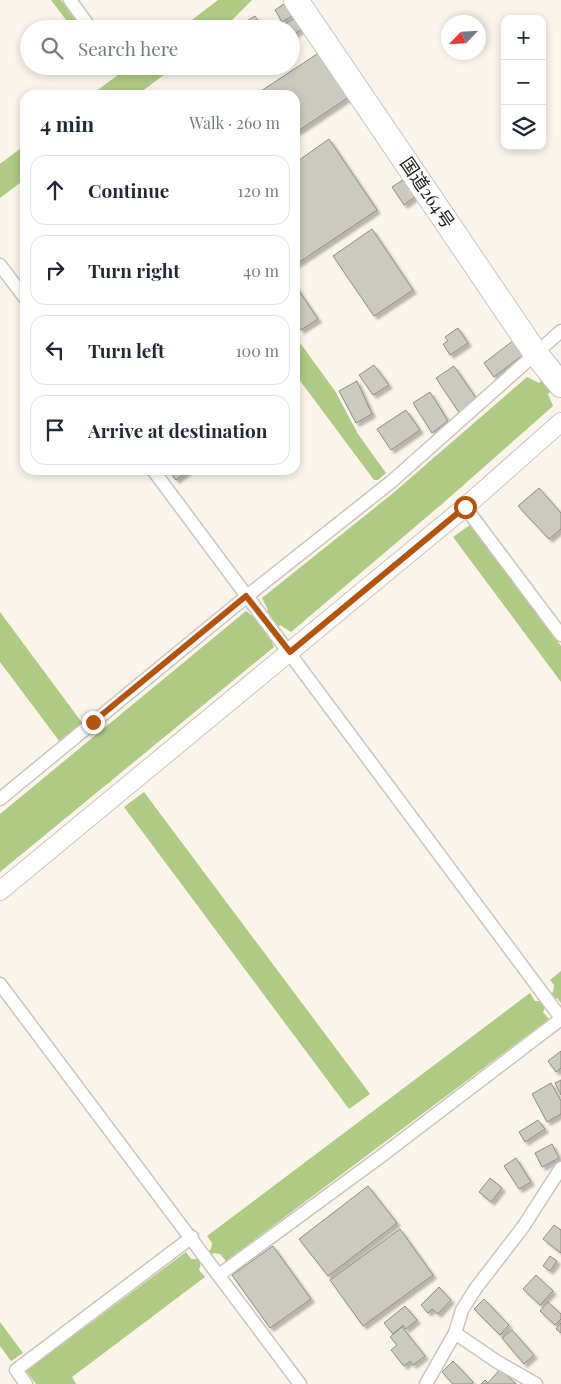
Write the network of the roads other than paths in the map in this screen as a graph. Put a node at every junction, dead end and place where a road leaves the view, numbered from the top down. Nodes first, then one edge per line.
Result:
1 (70, 0) edge
2 (296, 0) edge
3 (84, 20) edge
4 (0, 265) edge
5 (20, 291) edge
6 (561, 331) edge
7 (549, 370) edge
8 (561, 422) edge
9 (157, 475) edge
10 (465, 507) junction
11 (246, 596) junction
12 (561, 635) edge
13 (290, 652) junction
14 (0, 799) edge
15 (0, 890) edge
16 (0, 984) edge
17 (561, 1018) edge
18 (561, 1168) edge
19 (192, 1237) junction
20 (219, 1275) junction
21 (455, 1333) junction
22 (26, 1384) edge
23 (300, 1384) edge
24 (426, 1384) edge
25 (536, 1384) edge

1 - 3 street
2 - 7 highway, 国道264号
4 - 5 street
6 - 7 street
7 - 11 street
8 - 10 street
9 - 11 street
10 - 12 street
10 - 13 street
11 - 13 street
11 - 14 street
13 - 15 street
13 - 17 street
16 - 19 street
17 - 20 street
18 - 21 street
19 - 20 street
19 - 22 street
20 - 23 street
21 - 24 street
21 - 25 street

